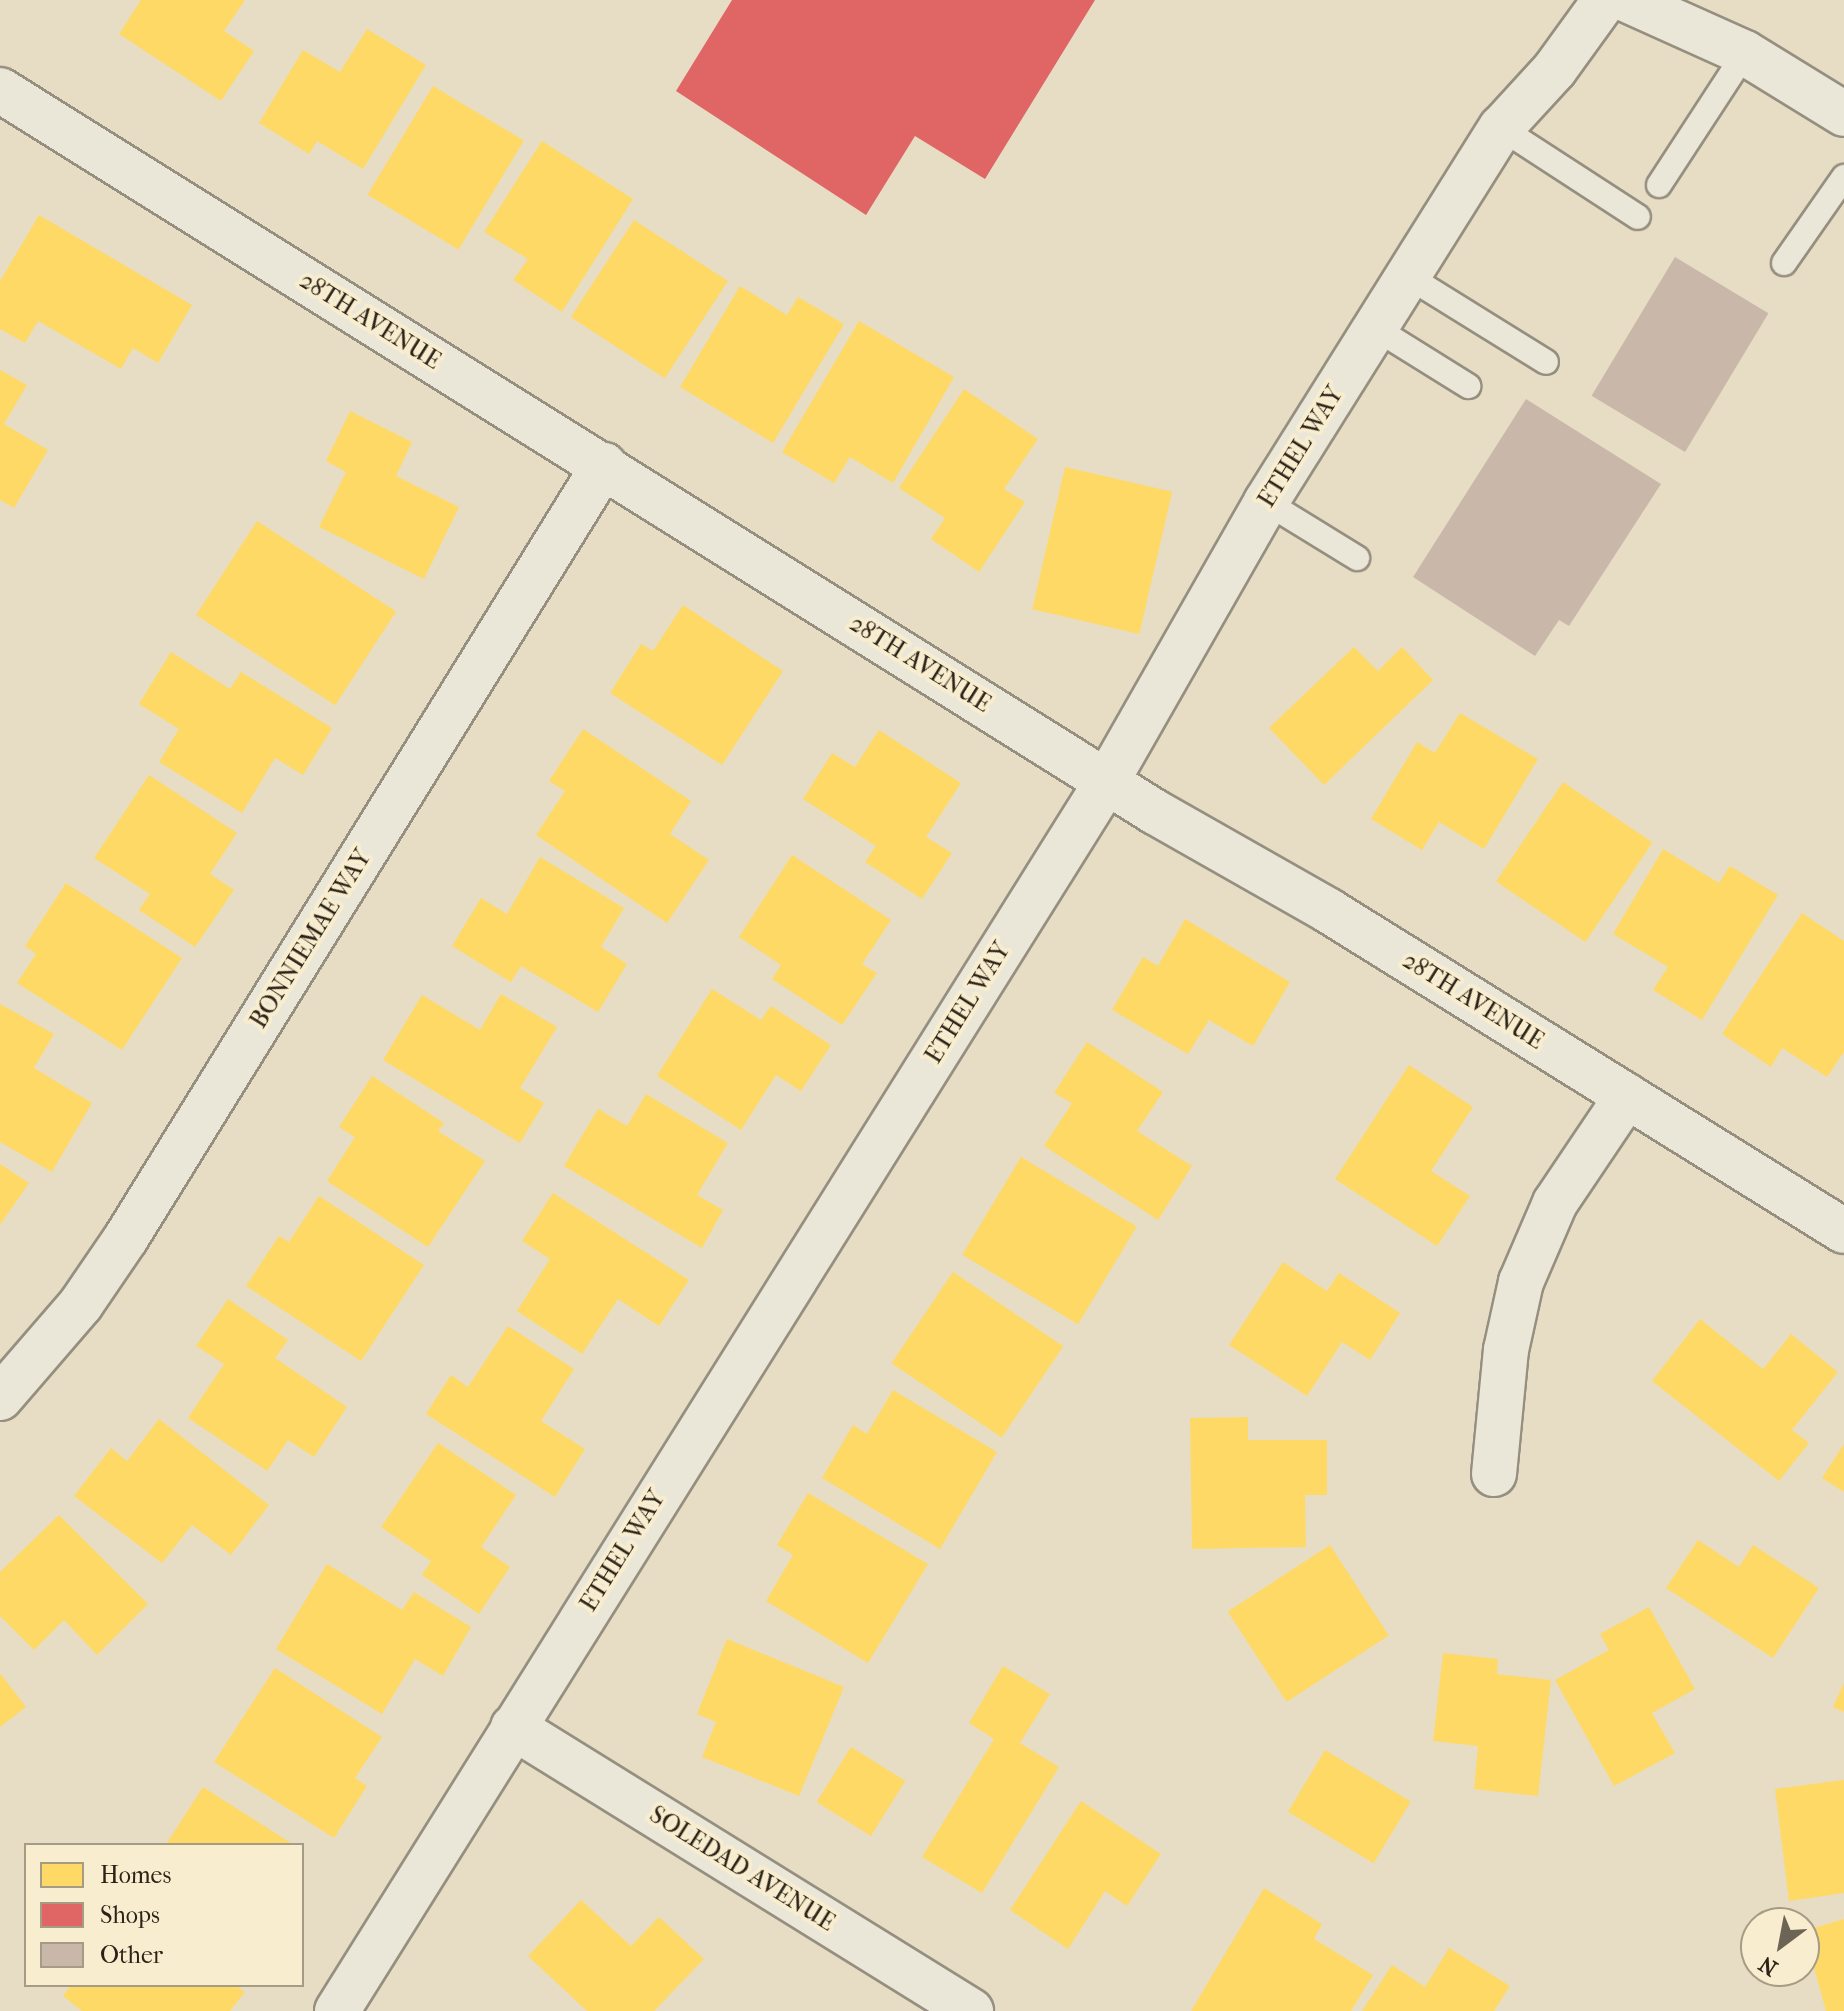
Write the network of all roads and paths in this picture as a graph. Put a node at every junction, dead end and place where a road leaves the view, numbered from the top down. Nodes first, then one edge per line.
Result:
1 (1605, 0) edge
2 (1627, 0) edge
3 (1745, 53) junction
4 (0, 90) edge
5 (1844, 114) edge
6 (1501, 128) junction
7 (1844, 177) edge
8 (1659, 185) dead end
9 (1638, 217) dead end
10 (1784, 263) dead end
11 (1409, 277) junction
12 (1375, 328) junction
13 (1546, 362) dead end
14 (1468, 386) dead end
15 (604, 465) junction
16 (1266, 502) junction
17 (1357, 558) dead end
18 (1107, 781) junction
19 (1627, 1096) junction
20 (1844, 1231) edge
21 (0, 1398) edge
22 (1494, 1474) dead end
23 (513, 1727) junction
24 (337, 2011) edge
25 (971, 2011) edge

1 - 6 street, ETHEL WAY
2 - 3 street
3 - 5 street
3 - 8 lane
4 - 15 street, 28TH AVENUE
6 - 9 lane
6 - 11 street, ETHEL WAY
7 - 10 lane
11 - 12 street, ETHEL WAY
11 - 13 lane
12 - 14 lane
12 - 16 street, ETHEL WAY
15 - 18 street, 28TH AVENUE
15 - 21 street, BONNIEMAE WAY
16 - 17 lane
16 - 18 street, ETHEL WAY
18 - 19 street, 28TH AVENUE
18 - 23 street, ETHEL WAY
19 - 20 street, 28TH AVENUE
19 - 22 street
23 - 24 street, ETHEL WAY
23 - 25 street, SOLEDAD AVENUE

